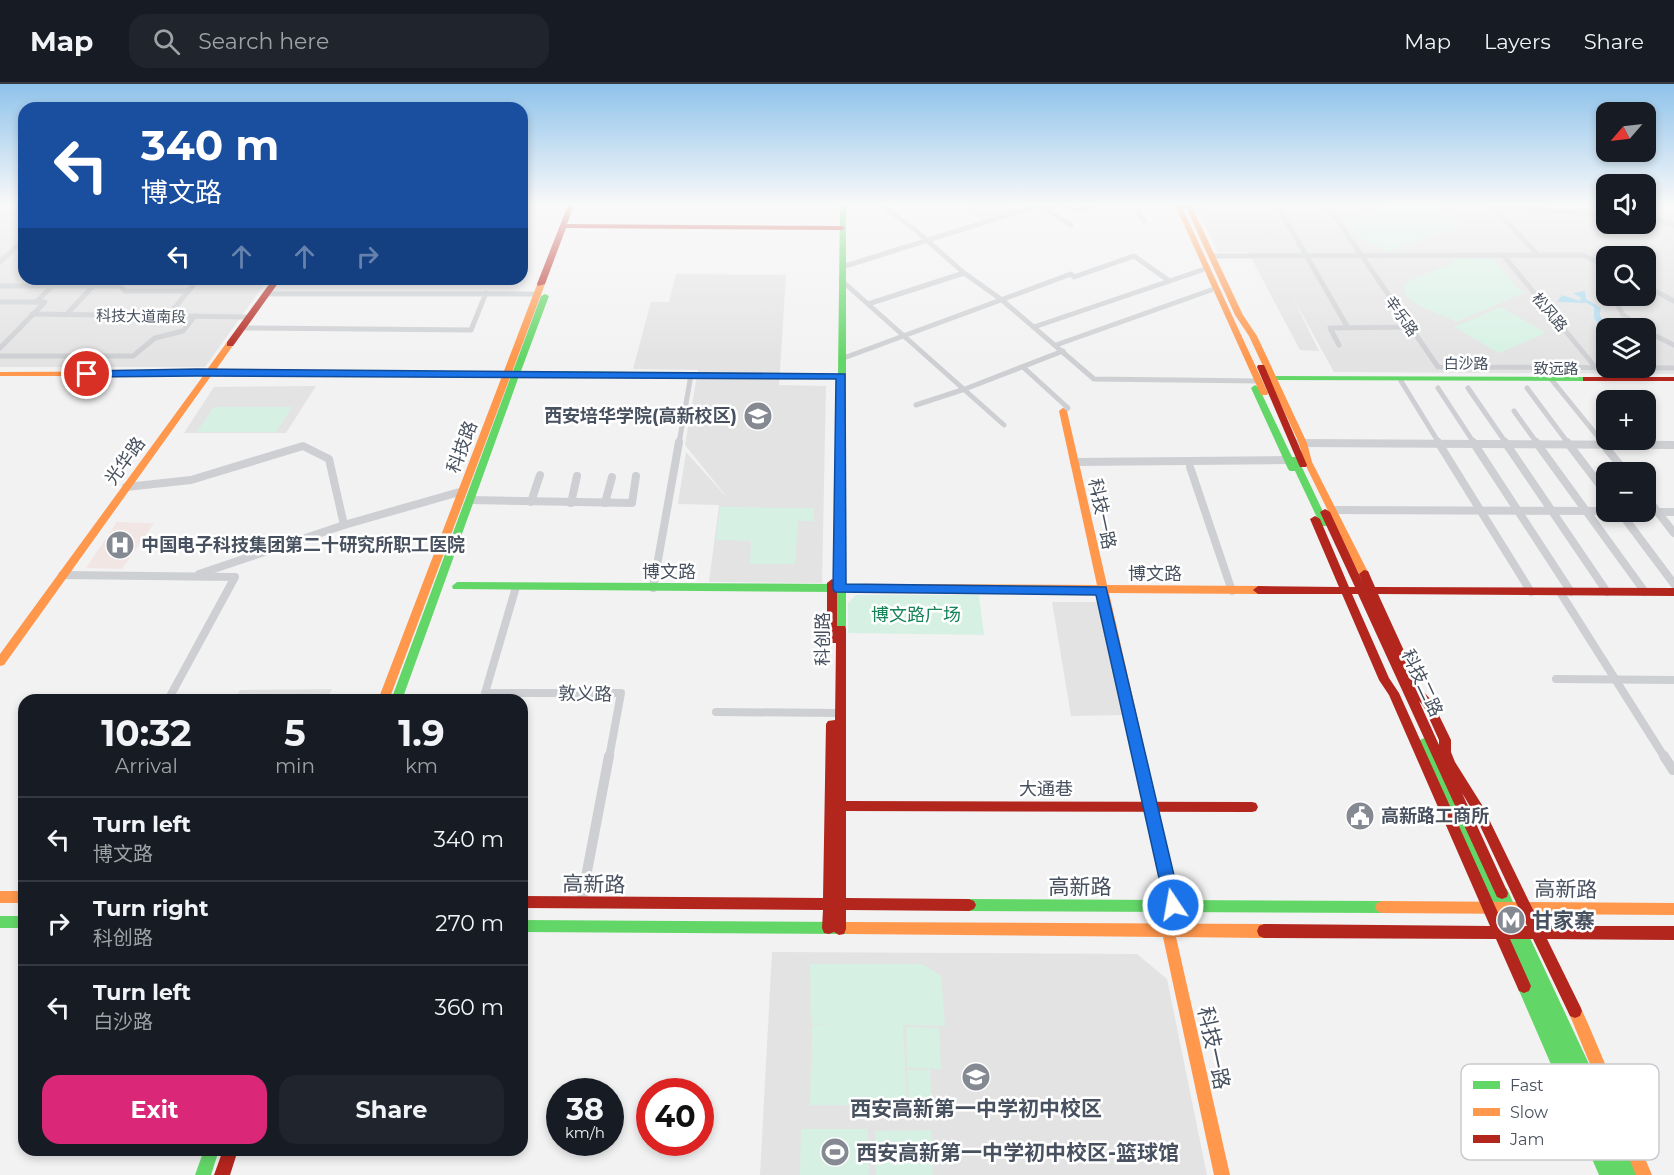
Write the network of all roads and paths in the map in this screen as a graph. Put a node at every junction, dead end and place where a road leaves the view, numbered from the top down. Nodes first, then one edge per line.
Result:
1 (554, 256) edge
2 (556, 256) edge
3 (840, 256) edge
4 (841, 256) edge
5 (877, 256) edge
6 (945, 256) edge
7 (1195, 256) edge
8 (1204, 256) edge
9 (1206, 256) edge
10 (1212, 256) joint
11 (1306, 256) junction
12 (1361, 256) junction
13 (1373, 256) edge
14 (1504, 256) edge
15 (842, 267) junction
16 (1202, 270) junction
17 (964, 273) junction
18 (841, 280) junction
19 (1168, 280) junction
20 (193, 285) edge
21 (273, 285) edge
22 (0, 286) edge
23 (52, 286) junction
24 (93, 286) junction
25 (120, 286) joint
26 (1211, 290) junction
27 (188, 291) junction
28 (1656, 291) edge
29 (486, 293) junction
30 (267, 294) junction
31 (538, 294) junction
32 (1002, 300) junction
33 (1674, 301) edge
34 (0, 302) edge
35 (36, 302) junction
36 (868, 304) junction
37 (1616, 306) edge
38 (32, 314) junction
39 (66, 315) junction
40 (168, 316) junction
41 (195, 316) junction
42 (249, 317) junction
43 (1628, 318) edge
44 (1347, 326) junction
45 (1034, 327) junction
46 (1410, 327) junction
47 (242, 328) junction
48 (906, 335) junction
49 (1656, 336) edge
50 (1056, 345) junction
51 (1339, 345) dead end
52 (1674, 345) edge
53 (0, 348) edge
54 (1064, 351) junction
55 (0, 356) edge
56 (841, 359) junction
57 (1023, 367) junction
58 (1438, 367) joint
59 (1448, 367) junction
60 (1596, 368) joint
61 (1656, 368) edge
62 (1674, 368) edge
63 (0, 374) edge
64 (208, 374) junction
65 (511, 376) junction
66 (690, 377) junction
67 (839, 378) junction
68 (1455, 378) junction
69 (1266, 380) junction
70 (1330, 380) junction
71 (1553, 380) junction
72 (1401, 381) junction
73 (1674, 381) edge
74 (1438, 388) dead end
75 (1468, 388) dead end
76 (1527, 388) dead end
77 (965, 389) junction
78 (916, 405) dead end
79 (1063, 411) joint
80 (1514, 411) dead end
81 (1004, 425) dead end
82 (1596, 435) edge
83 (1298, 443) junction
84 (1440, 444) junction
85 (1475, 444) junction
86 (1506, 444) junction
87 (1538, 444) junction
88 (1570, 444) junction
89 (1596, 445) edge
90 (1656, 445) edge
91 (1674, 445) edge
92 (1608, 450) edge
93 (1289, 460) junction
94 (1074, 462) junction
95 (1618, 462) edge
96 (1190, 467) dead end
97 (540, 475) dead end
98 (577, 476) dead end
99 (612, 477) dead end
100 (636, 477) dead end
101 (1596, 480) edge
102 (126, 487) junction
103 (463, 491) junction
104 (471, 500) junction
105 (531, 502) junction
106 (570, 503) junction
107 (605, 503) junction
108 (1331, 510) junction
109 (1482, 511) junction
110 (1517, 511) junction
111 (1551, 511) junction
112 (1587, 511) junction
113 (1596, 511) edge
114 (1657, 512) joint
115 (1674, 512) edge
116 (1628, 522) edge
117 (344, 525) junction
118 (1674, 532) edge
119 (62, 575) junction
120 (192, 577) junction
121 (1674, 584) edge
122 (457, 586) dead end
123 (516, 587) junction
124 (653, 588) junction
125 (836, 589) junction
126 (1101, 590) junction
127 (1232, 591) junction
128 (1358, 592) junction
129 (1531, 592) junction
130 (1565, 592) junction
131 (1608, 592) junction
132 (1645, 592) junction
133 (1674, 592) edge
134 (0, 662) edge
135 (1556, 679) dead end
136 (1616, 680) junction
137 (1674, 680) edge
138 (171, 694) edge
139 (385, 694) edge
140 (398, 694) edge
141 (716, 711) dead end
142 (835, 713) junction
143 (1673, 770) edge
144 (839, 806) junction
145 (1152, 806) junction
146 (1252, 807) dead end
147 (0, 897) edge
148 (18, 897) edge
149 (528, 902) edge
150 (581, 903) junction
151 (1173, 905) junction
152 (834, 906) junction
153 (1500, 908) junction
154 (1527, 908) junction
155 (1674, 909) edge
156 (0, 922) edge
157 (18, 922) edge
158 (528, 926) edge
159 (834, 928) junction
160 (1168, 930) junction
161 (1499, 932) junction
162 (1516, 932) junction
163 (1538, 932) junction
164 (1674, 933) edge
165 (1559, 1064) edge
166 (1574, 1064) edge
167 (1580, 1064) edge
168 (1599, 1064) edge
169 (210, 1156) edge
170 (229, 1156) edge
171 (1600, 1160) edge
172 (1615, 1160) edge
173 (1626, 1160) edge
174 (1637, 1160) edge
175 (203, 1175) edge
176 (222, 1175) edge
177 (1222, 1175) edge
178 (1606, 1175) edge
179 (1622, 1175) edge
180 (1633, 1175) edge
181 (1644, 1175) edge

1 - 31 street, 科技路
2 - 65 street, 科技路
3 - 67 street, 科创路
4 - 15 street, 科创路
5 - 15 street
6 - 17 street
7 - 16 street
8 - 69 street, 科技二路
9 - 69 street, 科技二路
10 - 11 street
10 - 69 street
11 - 12 street
11 - 44 street
12 - 13 street
12 - 46 street, 辛乐路
14 - 60 street, 松风路
15 - 18 street, 科创路
16 - 19 street
16 - 26 street
17 - 32 street
17 - 36 street
18 - 36 street
18 - 56 street, 科创路
19 - 32 street
19 - 45 street
20 - 27 street
21 - 30 street, 光华路
22 - 23 street
23 - 24 street
23 - 35 street
24 - 25 street
24 - 39 street
25 - 27 street
26 - 50 street
26 - 69 street
27 - 40 street
28 - 33 street
29 - 30 street
29 - 31 street
29 - 47 street
30 - 42 street, 光华路
31 - 65 street, 科技路
32 - 45 street
32 - 48 street
34 - 35 street
35 - 38 street
36 - 48 street
37 - 43 street
38 - 39 street, 科技大道南段
38 - 53 street
39 - 40 street, 科技大道南段
40 - 41 street, 科技大道南段
41 - 42 street, 科技大道南段
41 - 55 street
42 - 47 street, 光华路
44 - 46 street
44 - 51 street
45 - 50 street
46 - 58 street, 辛乐路
47 - 64 street, 光华路
48 - 56 street
48 - 77 street
49 - 52 street
50 - 54 street
54 - 57 street
54 - 69 street
56 - 67 street, 科创路
57 - 77 street
57 - 79 street
58 - 59 street, 致远路
59 - 60 street, 致远路
59 - 68 street
61 - 62 street, 致远路
63 - 64 street
64 - 65 street
64 - 102 street, 光华路
65 - 66 street
65 - 103 street, 科技路
65 - 104 street, 科技路
66 - 67 street
66 - 124 street
67 - 125 street, 科创路
68 - 70 street, 白沙路
68 - 71 street, 白沙路
69 - 70 street, 白沙路
69 - 83 street, 科技二路
69 - 93 street
69 - 128 street, 科技二路
70 - 72 street, 白沙路
71 - 72 street, 白沙路
71 - 73 street, 白沙路
71 - 82 street
72 - 84 street
74 - 85 street
75 - 86 street
76 - 88 street
77 - 78 street
77 - 81 street
79 - 94 street, 科技一路
80 - 87 street
83 - 84 street
83 - 108 street
83 - 128 street, 科技二路
84 - 85 street
84 - 109 street
85 - 86 street
85 - 110 street
86 - 87 street
86 - 111 street
87 - 88 street
87 - 112 street
88 - 89 street
88 - 101 street
90 - 91 street
92 - 95 street
93 - 94 street
93 - 128 street
94 - 126 street, 科技一路
96 - 127 street
97 - 105 street
98 - 106 street
99 - 107 street
100 - 107 street
102 - 117 street
102 - 119 street, 光华路
103 - 117 street
103 - 139 street, 科技路
104 - 105 street
104 - 140 street, 科技路
105 - 106 street
106 - 107 street
108 - 109 street
108 - 128 street
109 - 110 street
109 - 129 street
110 - 111 street
110 - 130 street
111 - 112 street
111 - 131 street
112 - 113 street
112 - 132 street
114 - 115 street
114 - 118 street
116 - 121 street
117 - 120 street
119 - 120 street
119 - 134 street, 光华路
120 - 138 street
122 - 123 street, 博文路
123 - 124 street, 博文路
123 - 150 street, 敦义路
124 - 125 street, 博文路
125 - 126 street, 博文路
125 - 142 street, 科创路
126 - 127 street, 博文路
126 - 145 street, 科技一路
127 - 128 street, 博文路
128 - 129 street, 博文路
128 - 153 street, 科技二路
128 - 153 street
128 - 154 street
129 - 130 street, 博文路
130 - 131 street, 博文路
130 - 136 street
131 - 132 street, 博文路
132 - 133 street, 博文路
135 - 136 street
136 - 137 street
136 - 143 street
141 - 142 street
142 - 144 street, 科创路
142 - 152 street, 科创路
144 - 145 street, 大通巷
144 - 152 street, 科创路
145 - 146 street, 大通巷
145 - 151 street, 科技一路
147 - 148 street
149 - 150 street, 高新路
150 - 152 street, 高新路
151 - 152 street, 高新路
151 - 153 street, 高新路
152 - 159 street, 科创路
153 - 154 street, 高新路
153 - 161 street
153 - 162 street, 科技二路
154 - 155 street, 高新路
154 - 163 street
156 - 157 street
158 - 159 street
159 - 160 street
160 - 161 street
160 - 177 street, 科技一路
161 - 162 street
161 - 165 street
162 - 163 street
162 - 166 street, 科技二路
162 - 167 street, 科技二路
163 - 164 street
163 - 168 street
169 - 175 street
170 - 176 street
171 - 178 street
172 - 179 street, 科技二路
173 - 180 street, 科技二路
174 - 181 street

